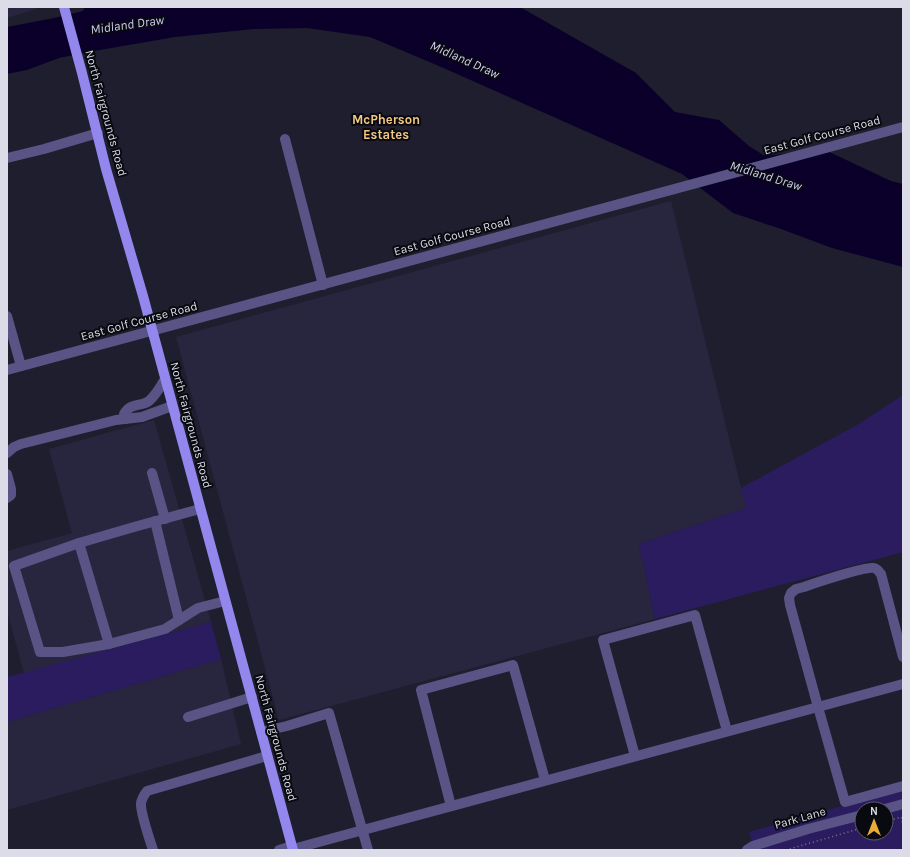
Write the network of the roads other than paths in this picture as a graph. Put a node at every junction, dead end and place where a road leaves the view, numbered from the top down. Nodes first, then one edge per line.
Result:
1 (65, 10) edge
2 (903, 127) edge
3 (98, 133) junction
4 (285, 138) dead end
5 (7, 158) edge
6 (323, 285) junction
7 (7, 316) edge
8 (152, 331) junction
9 (21, 366) junction
10 (7, 370) edge
11 (165, 379) junction
12 (172, 406) junction
13 (125, 419) junction
14 (7, 453) edge
15 (152, 472) dead end
16 (7, 474) edge
17 (7, 498) edge
18 (200, 509) junction
19 (160, 520) junction
20 (79, 544) junction
21 (225, 601) junction
22 (180, 620) junction
23 (109, 644) junction
24 (903, 657) edge
25 (903, 684) edge
26 (252, 698) junction
27 (818, 707) junction
28 (188, 716) dead end
29 (727, 731) junction
30 (261, 732) junction
31 (267, 756) junction
32 (635, 756) junction
33 (545, 780) junction
34 (903, 786) edge
35 (451, 806) junction
36 (854, 817) edge
37 (363, 830) junction
38 (292, 848) edge
39 (153, 850) edge
40 (279, 850) edge
41 (368, 850) edge
42 (747, 850) edge

1 - 3 main road, North Fairgrounds Road
2 - 6 street, East Golf Course Road
3 - 5 street
3 - 8 main road, North Fairgrounds Road
4 - 6 street
6 - 8 street, East Golf Course Road
7 - 9 street
8 - 9 street, East Golf Course Road
8 - 11 main road, North Fairgrounds Road
9 - 10 street, East Golf Course Road
11 - 12 main road, North Fairgrounds Road
11 - 13 street
12 - 13 street
12 - 18 main road, North Fairgrounds Road
13 - 14 street
15 - 19 street
16 - 17 street
18 - 19 street
18 - 21 main road, North Fairgrounds Road
19 - 20 street
19 - 22 street
20 - 23 street
20 - 23 street
21 - 22 street
21 - 26 main road, North Fairgrounds Road
22 - 23 street
24 - 27 street
25 - 27 street
26 - 28 street
26 - 30 main road, North Fairgrounds Road
27 - 29 street
27 - 34 street
29 - 32 street
29 - 32 street
30 - 31 main road, North Fairgrounds Road
30 - 37 street
31 - 38 main road, North Fairgrounds Road
31 - 39 street
32 - 33 street
33 - 35 street
33 - 35 street
35 - 37 street
36 - 42 street, Park Lane
37 - 38 street
37 - 41 street
38 - 40 street

